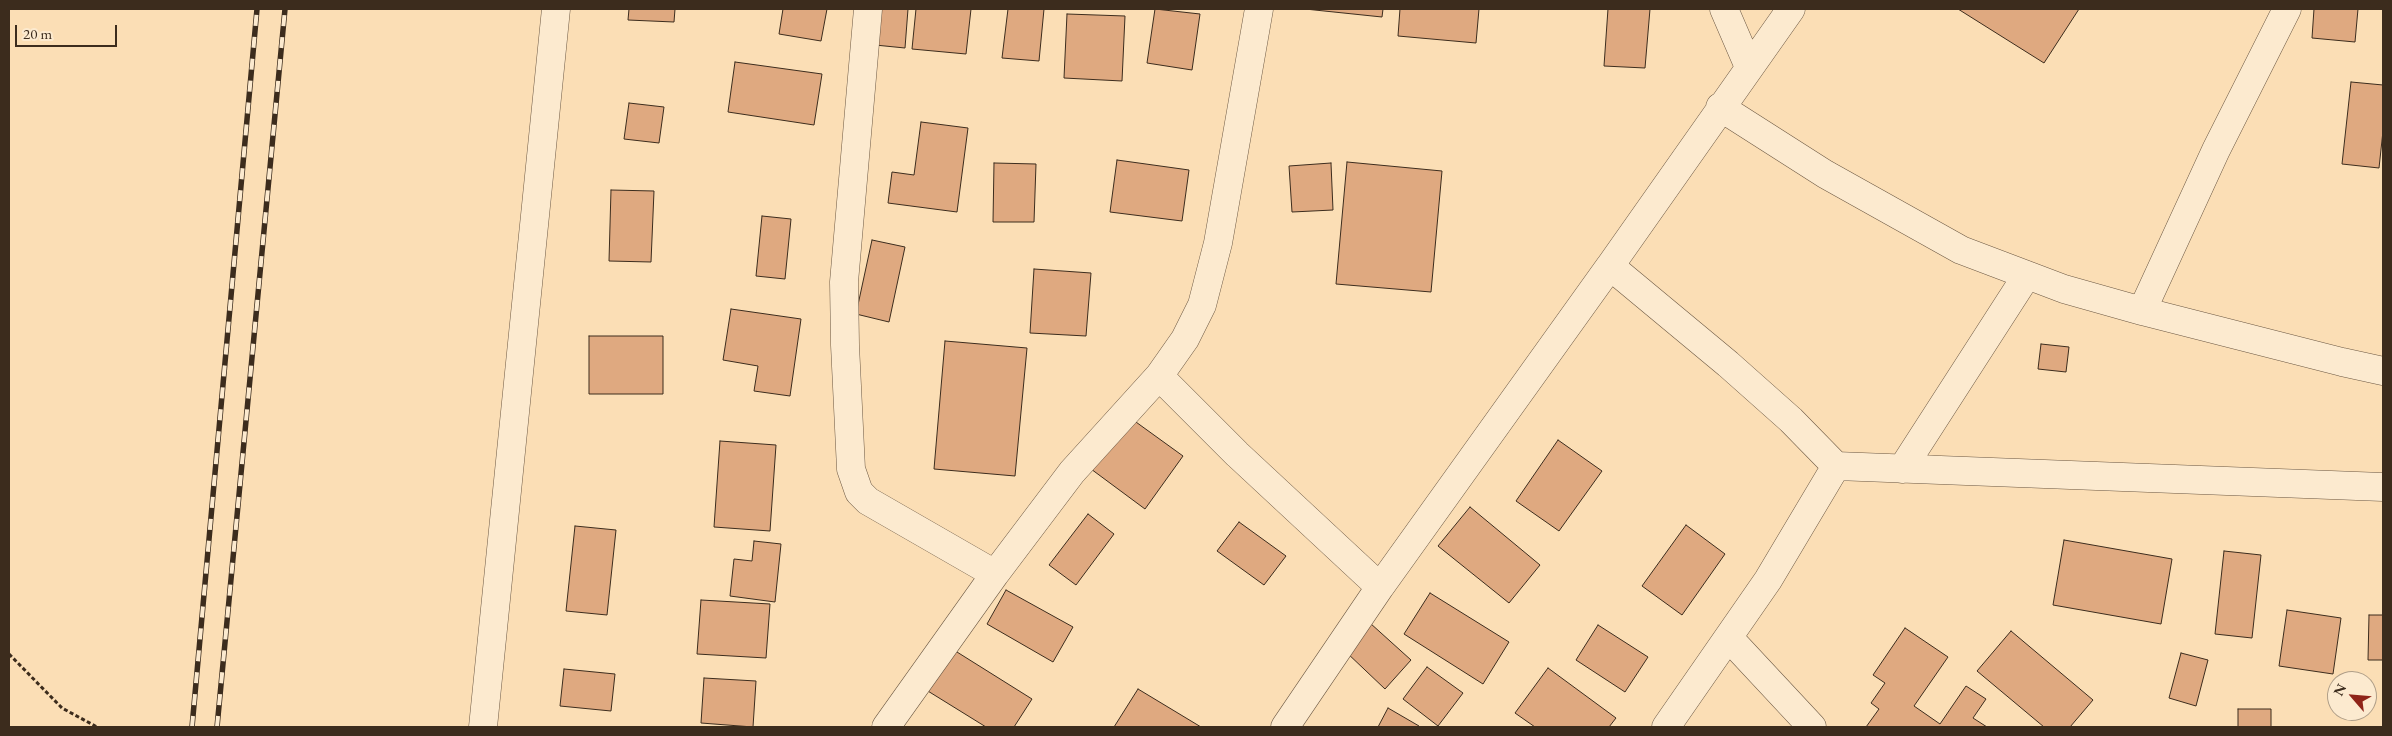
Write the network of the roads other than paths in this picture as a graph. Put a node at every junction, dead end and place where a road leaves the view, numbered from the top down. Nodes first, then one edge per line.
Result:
1 (556, 9) edge
2 (868, 9) edge
3 (1259, 9) edge
4 (1724, 9) edge
5 (1790, 9) edge
6 (2287, 9) edge
7 (1749, 68) junction
8 (1720, 107) junction
9 (1610, 266) junction
10 (2027, 275) junction
11 (2142, 311) junction
12 (2383, 371) edge
13 (1159, 376) junction
14 (1836, 466) junction
15 (1902, 469) junction
16 (2383, 487) edge
17 (995, 574) junction
18 (1380, 586) junction
19 (1728, 638) junction
20 (483, 727) edge
21 (886, 727) edge
22 (1285, 727) edge
23 (1666, 727) edge
24 (1812, 727) edge

1 - 20 street
2 - 17 street
3 - 13 street
4 - 7 street
5 - 7 street
6 - 11 street
7 - 8 street
8 - 9 street
8 - 10 street
9 - 14 street
9 - 18 street
10 - 11 street
10 - 15 street
11 - 12 street
13 - 17 street
13 - 18 street
14 - 15 street
14 - 19 street
15 - 16 street
17 - 21 street
18 - 22 street
19 - 23 street
19 - 24 street

